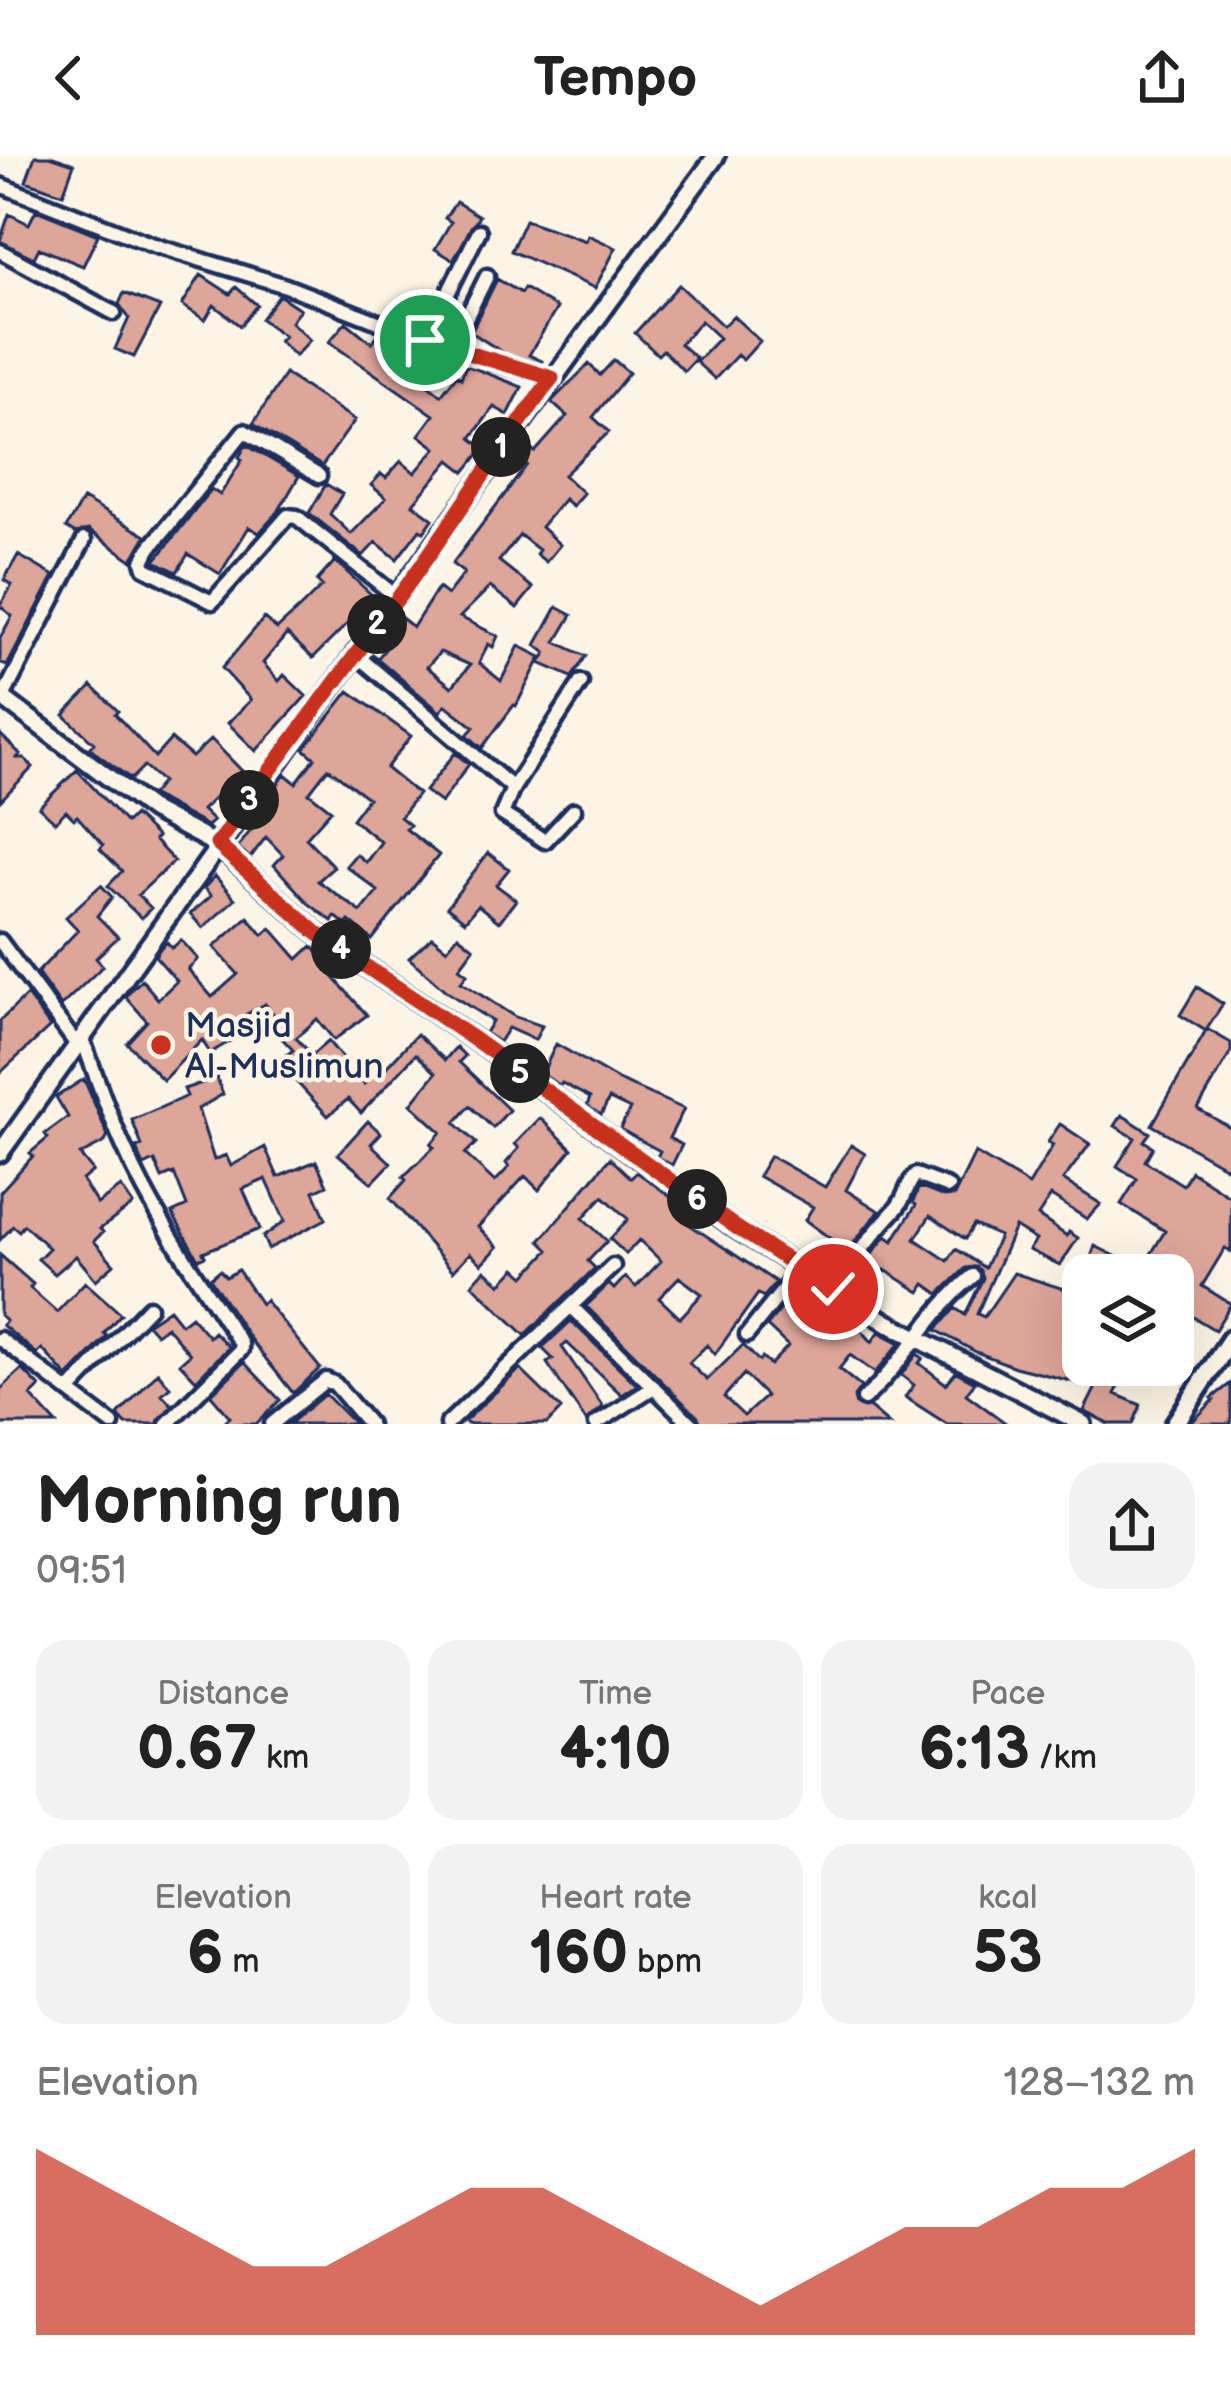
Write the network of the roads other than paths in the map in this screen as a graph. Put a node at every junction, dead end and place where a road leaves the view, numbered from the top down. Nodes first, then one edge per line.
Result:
1 (716, 156) edge
2 (0, 185) edge
3 (479, 231) dead end
4 (0, 251) edge
5 (487, 276) dead end
6 (114, 313) dead end
7 (425, 340) junction
8 (450, 350) junction
9 (552, 378) junction
10 (319, 476) dead end
11 (84, 540) dead end
12 (398, 598) junction
13 (353, 653) junction
14 (581, 682) dead end
15 (2, 697) edge
16 (513, 788) junction
17 (574, 810) dead end
18 (217, 844) junction
19 (0, 940) edge
20 (80, 1042) junction
21 (0, 1153) edge
22 (948, 1187) dead end
23 (613, 1266) dead end
24 (800, 1269) junction
25 (973, 1276) dead end
26 (833, 1289) junction
27 (149, 1307) dead end
28 (572, 1307) junction
29 (747, 1335) dead end
30 (917, 1337) junction
31 (1231, 1339) edge
32 (1, 1341) edge
33 (654, 1388) junction
34 (69, 1391) junction
35 (864, 1399) dead end
36 (112, 1424) edge
37 (167, 1424) edge
38 (272, 1424) edge
39 (369, 1424) edge
40 (446, 1424) edge
41 (596, 1424) edge
42 (691, 1424) edge
43 (1084, 1424) edge
44 (1175, 1424) edge

1 - 9 street
2 - 7 street
3 - 7 street
4 - 6 street
5 - 8 street
7 - 8 street
8 - 9 street
9 - 12 street
10 - 12 street
11 - 15 street
12 - 13 street
13 - 16 street
13 - 18 street
14 - 16 street
15 - 18 street
16 - 17 street
18 - 20 street
18 - 24 street
19 - 20 street
20 - 21 street
20 - 37 street
22 - 26 street
23 - 28 street
24 - 26 street
24 - 29 street
25 - 30 street
26 - 30 street
27 - 34 street
28 - 33 street
28 - 40 street
30 - 35 street
30 - 43 street
31 - 44 main road
32 - 34 street
33 - 41 street
33 - 42 street
34 - 36 street
38 - 39 street

